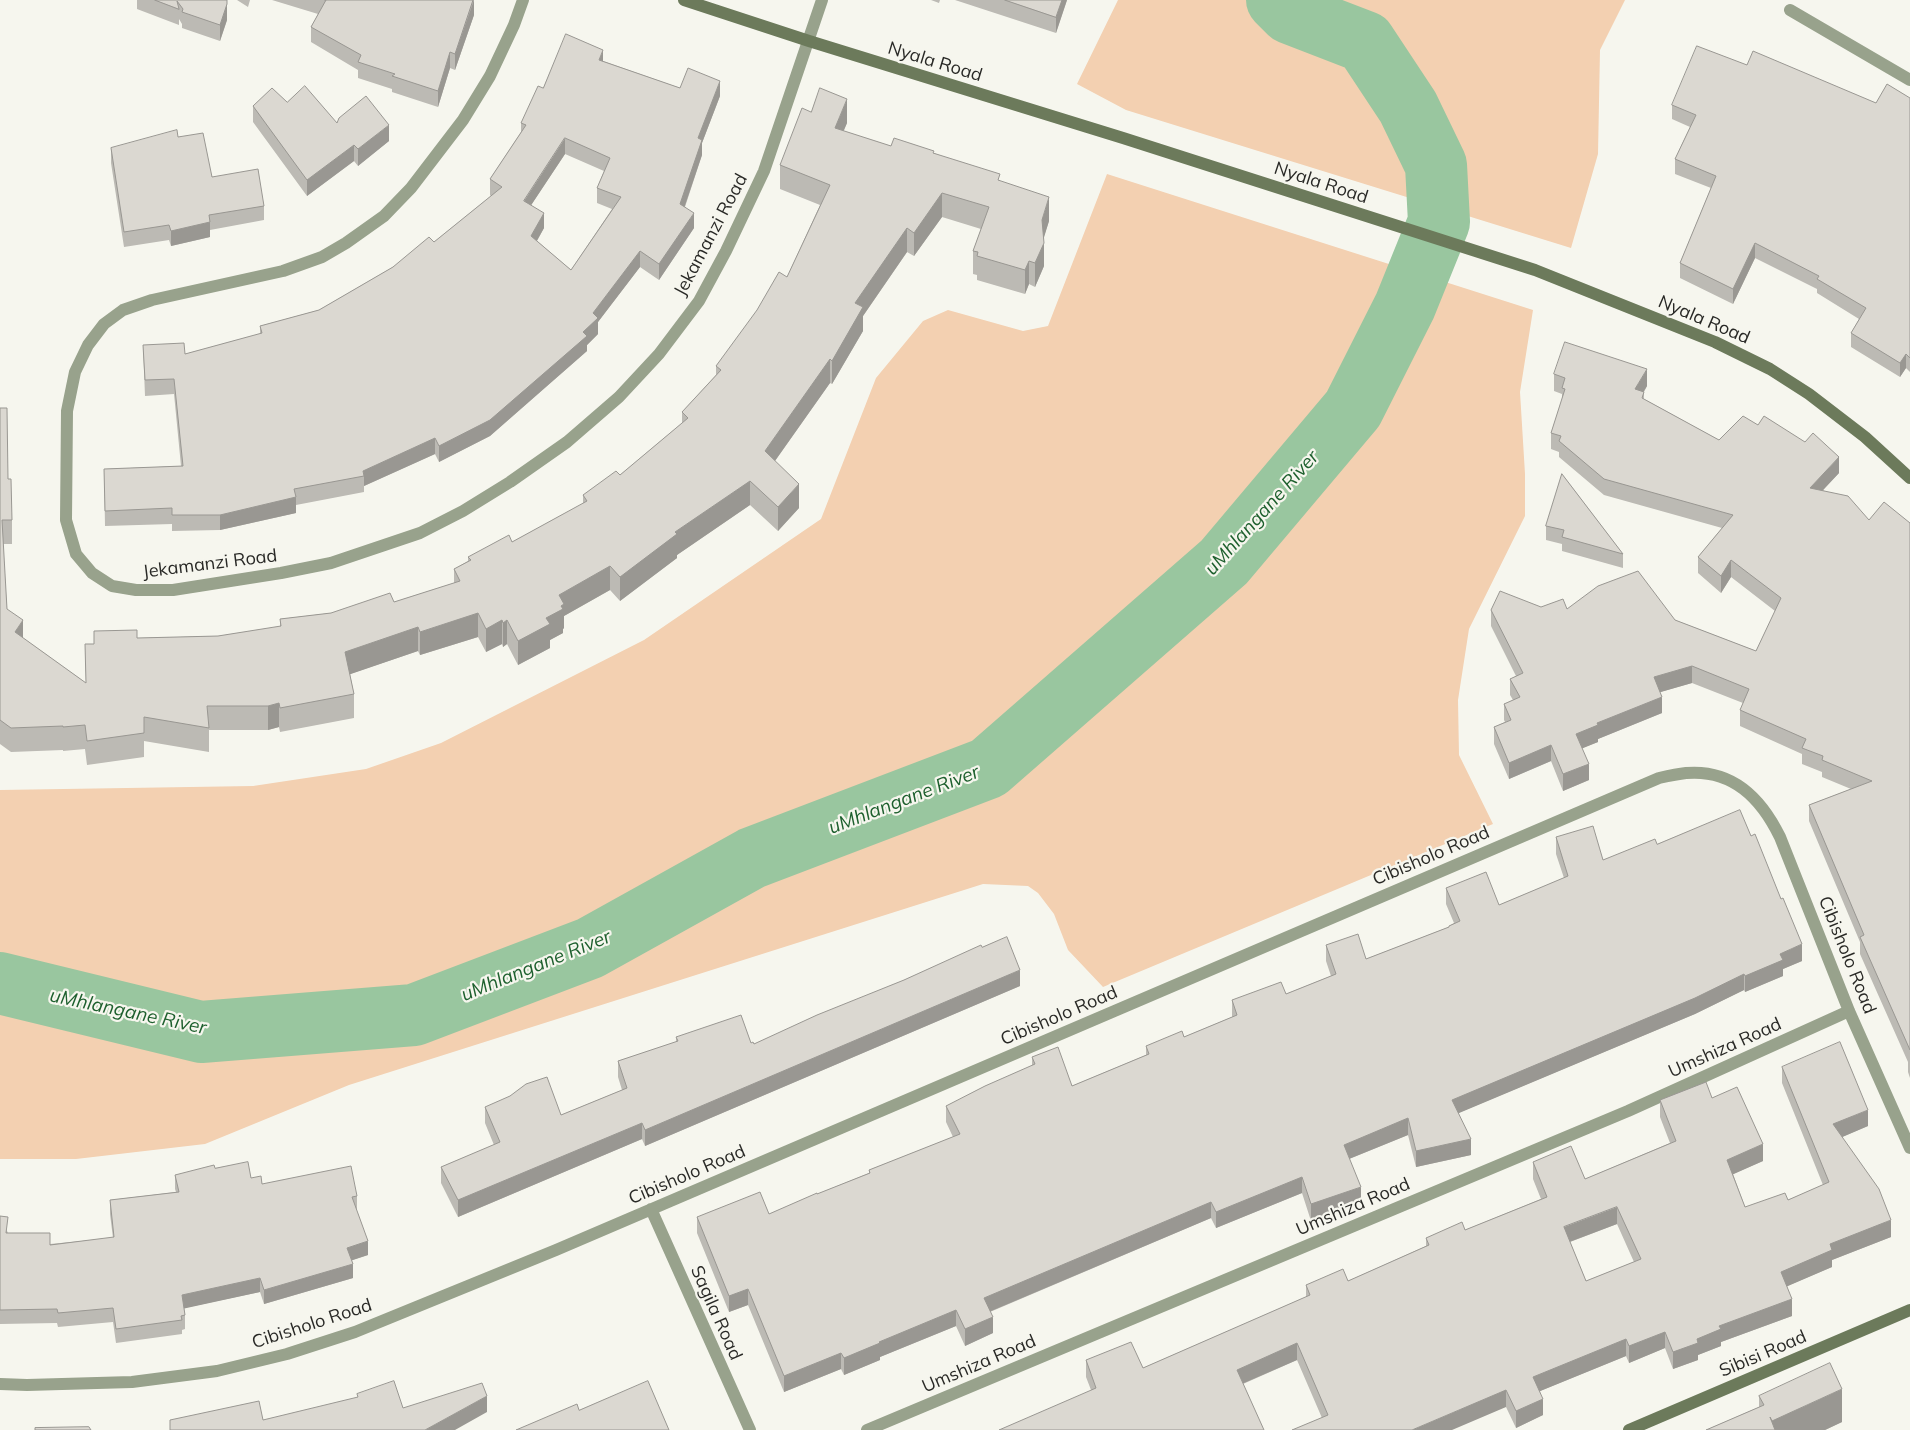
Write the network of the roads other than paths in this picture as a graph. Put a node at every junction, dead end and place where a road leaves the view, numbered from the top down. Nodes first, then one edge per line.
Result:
1 (524, 0) edge
2 (684, 0) edge
3 (822, 0) edge
4 (1790, 10) dead end
5 (808, 41) junction
6 (1910, 80) edge
7 (1910, 478) edge
8 (1850, 1011) junction
9 (1910, 1148) edge
10 (651, 1210) junction
11 (1910, 1310) edge
12 (0, 1384) edge
13 (750, 1430) edge
14 (867, 1430) edge
15 (1629, 1430) edge

1 - 5 street, Jekamanzi Road
2 - 5 street, Nyala Road
3 - 5 street, Jekamanzi Road
4 - 6 street
5 - 7 street, Nyala Road
8 - 9 street, Cibisholo Road
8 - 10 street, Cibisholo Road
8 - 14 street, Umshiza Road
10 - 12 street, Cibisholo Road
10 - 13 street, Sagila Road
11 - 15 street, Sibisi Road

